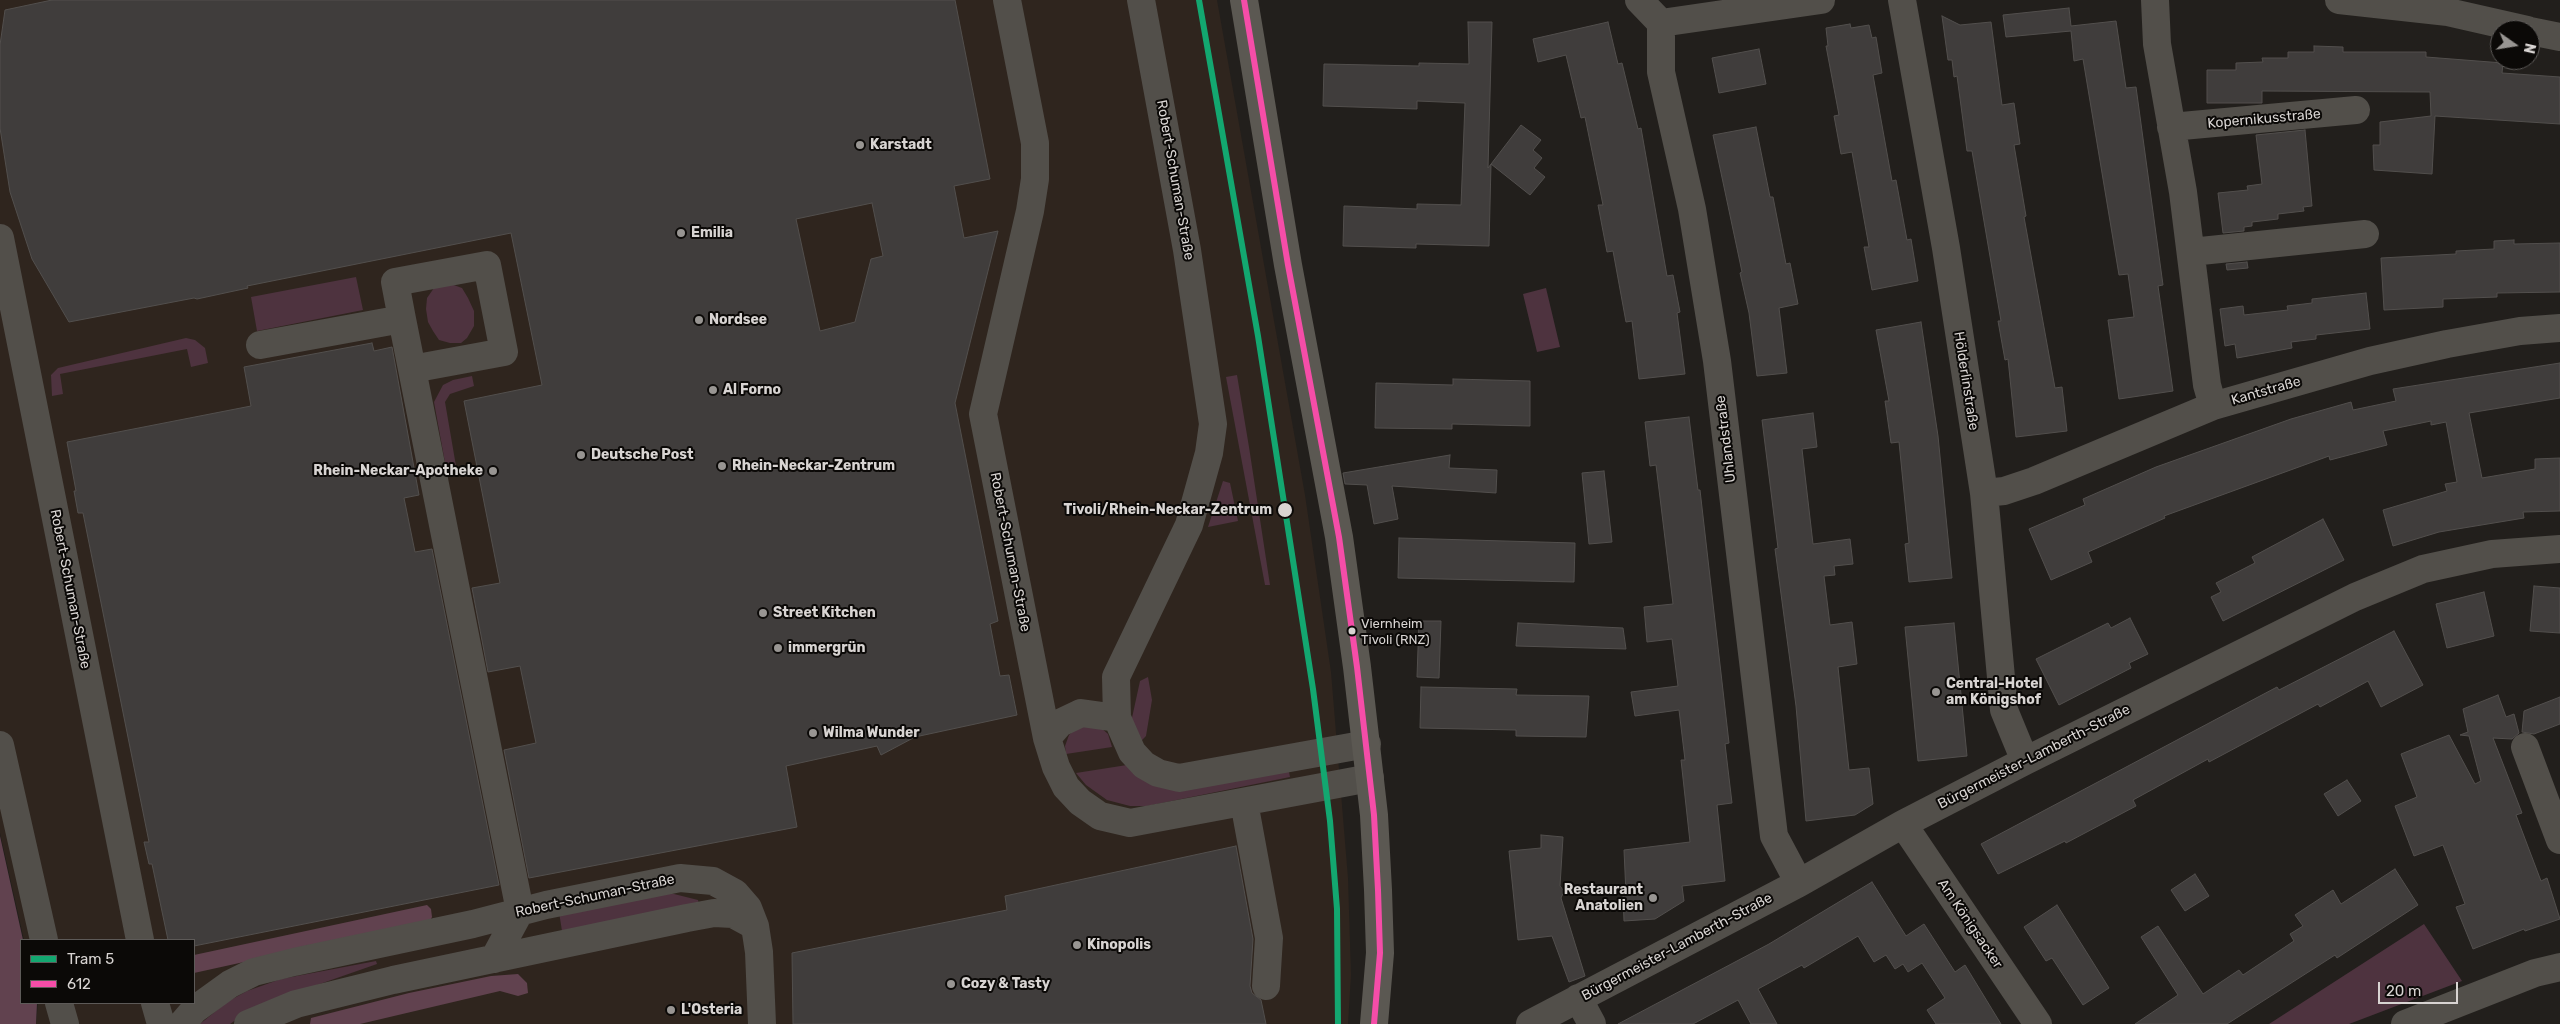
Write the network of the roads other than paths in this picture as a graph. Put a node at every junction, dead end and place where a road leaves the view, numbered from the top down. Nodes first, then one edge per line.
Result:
1 (1007, 0) edge
2 (1141, 0) edge
3 (1244, 0) edge
4 (1639, 0) edge
5 (1821, 0) edge
6 (1902, 0) edge
7 (2155, 0) edge
8 (2339, 0) edge
9 (2490, 21) edge
10 (1661, 23) junction
11 (2540, 32) edge
12 (2560, 37) edge
13 (2356, 110) dead end
14 (2171, 127) junction
15 (2365, 234) dead end
16 (0, 238) edge
17 (2191, 252) junction
18 (402, 319) junction
19 (2560, 328) edge
20 (260, 345) dead end
21 (412, 369) junction
22 (2213, 406) junction
23 (1984, 493) junction
24 (2560, 549) edge
25 (1117, 718) junction
26 (1047, 738) junction
27 (1366, 744) junction
28 (0, 745) edge
29 (2525, 746) dead end
30 (2025, 761) junction
31 (1370, 778) junction
32 (1244, 802) junction
33 (1903, 824) junction
34 (2560, 840) edge
35 (1800, 883) junction
36 (520, 911) junction
37 (755, 926) junction
38 (44, 939) edge
39 (140, 939) edge
40 (494, 959) junction
41 (2560, 967) edge
42 (1266, 986) dead end
43 (1578, 998) junction
44 (59, 1004) edge
45 (155, 1004) edge
46 (65, 1024) edge
47 (161, 1024) edge
48 (182, 1024) edge
49 (248, 1024) edge
50 (762, 1024) edge
51 (1374, 1024) edge
52 (1530, 1024) edge
53 (1592, 1024) edge
54 (2038, 1024) edge
55 (2405, 1024) edge

1 - 26 street, Robert-Schuman-Straße
2 - 25 street, Robert-Schuman-Straße
3 - 27 main road
4 - 10 street
5 - 10 street
6 - 23 street, Hölderlinstraße
7 - 14 street
8 - 9 street
10 - 35 street, Uhlandstraße
11 - 12 street
13 - 14 street, Kopernikusstraße
14 - 17 street
15 - 17 street
16 - 39 street, Robert-Schuman-Straße
17 - 22 street
18 - 20 street
18 - 21 street
18 - 21 street
19 - 22 street, Kantstraße
21 - 36 street
22 - 23 street, Kantstraße
23 - 30 street, Hölderlinstraße
24 - 30 street, Bürgermeister-Lamberth-Straße
25 - 26 street
25 - 27 street, Robert-Schuman-Straße
26 - 32 street, Robert-Schuman-Straße
27 - 31 main road
28 - 38 street
29 - 34 street
30 - 33 street, Bürgermeister-Lamberth-Straße
31 - 32 street, Robert-Schuman-Straße
31 - 51 main road
32 - 42 street
33 - 35 street, Bürgermeister-Lamberth-Straße
33 - 54 street, Am Königsacker
35 - 43 street, Bürgermeister-Lamberth-Straße
36 - 37 street, Robert-Schuman-Straße
36 - 40 street
36 - 48 street, Robert-Schuman-Straße
37 - 40 street
37 - 50 street, Robert-Schuman-Straße
40 - 49 street
41 - 55 street
43 - 52 street, Bürgermeister-Lamberth-Straße
43 - 53 street
44 - 46 street
45 - 47 street

